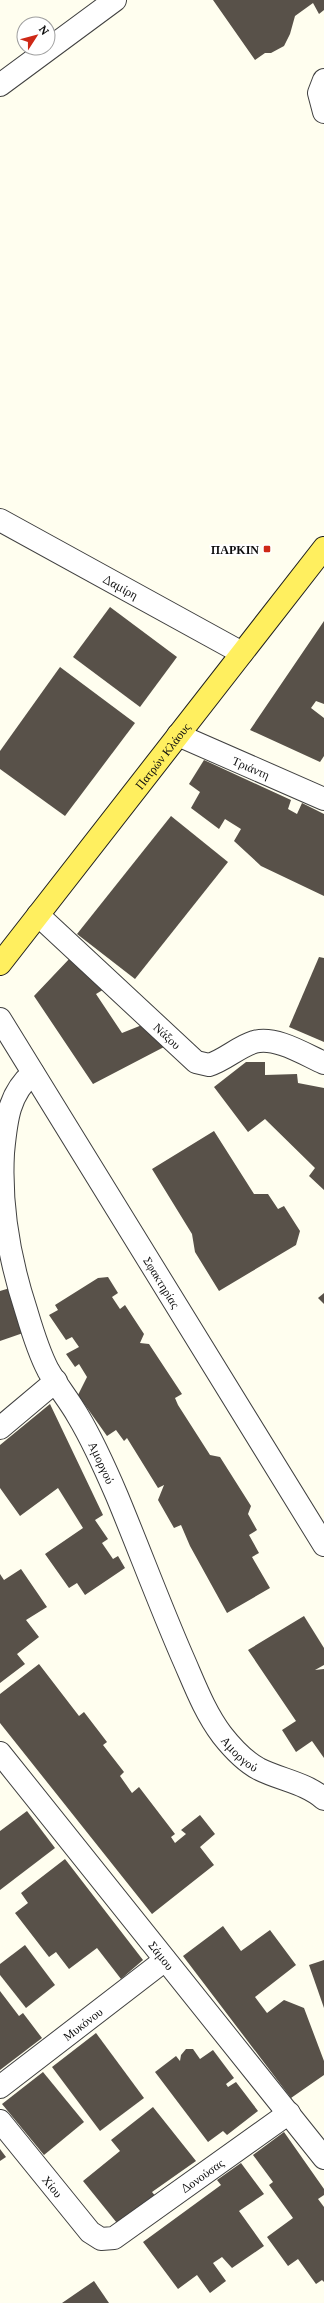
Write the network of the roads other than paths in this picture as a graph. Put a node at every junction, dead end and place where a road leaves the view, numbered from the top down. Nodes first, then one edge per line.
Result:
1 (115, 0) edge
2 (324, 80) edge
3 (0, 85) edge
4 (324, 112) edge
5 (0, 520) edge
6 (324, 548) edge
7 (242, 653) junction
8 (178, 735) junction
9 (324, 799) edge
10 (38, 915) junction
11 (0, 964) edge
12 (0, 1019) edge
13 (324, 1063) edge
14 (33, 1073) junction
15 (56, 1381) junction
16 (0, 1428) edge
17 (321, 1531) edge
18 (0, 1754) edge
19 (324, 1799) edge
20 (165, 1960) junction
21 (0, 2087) edge
22 (289, 2113) junction
23 (0, 2121) edge
24 (324, 2158) edge
25 (114, 2238) joint

1 - 3 street
2 - 4 street
5 - 7 street, Δαμίρη
6 - 7 main road, Πατρών Κλάους
7 - 8 main road, Πατρών Κλάους
8 - 9 street, Τριάντη
8 - 10 main road, Πατρών Κλάους
10 - 11 main road, Πατρών Κλάους
10 - 13 street, Νάξου
12 - 14 street, Σφακτηρίας
14 - 15 street, Αμοργού
14 - 17 street, Σφακτηρίας
15 - 16 street
15 - 19 street, Αμοργού
18 - 20 street, Σάμου
20 - 21 street, Μυκόνου
20 - 22 street, Σάμου
22 - 24 street, Σάμου
22 - 25 street, Δονούσας
23 - 25 street, Χίου

